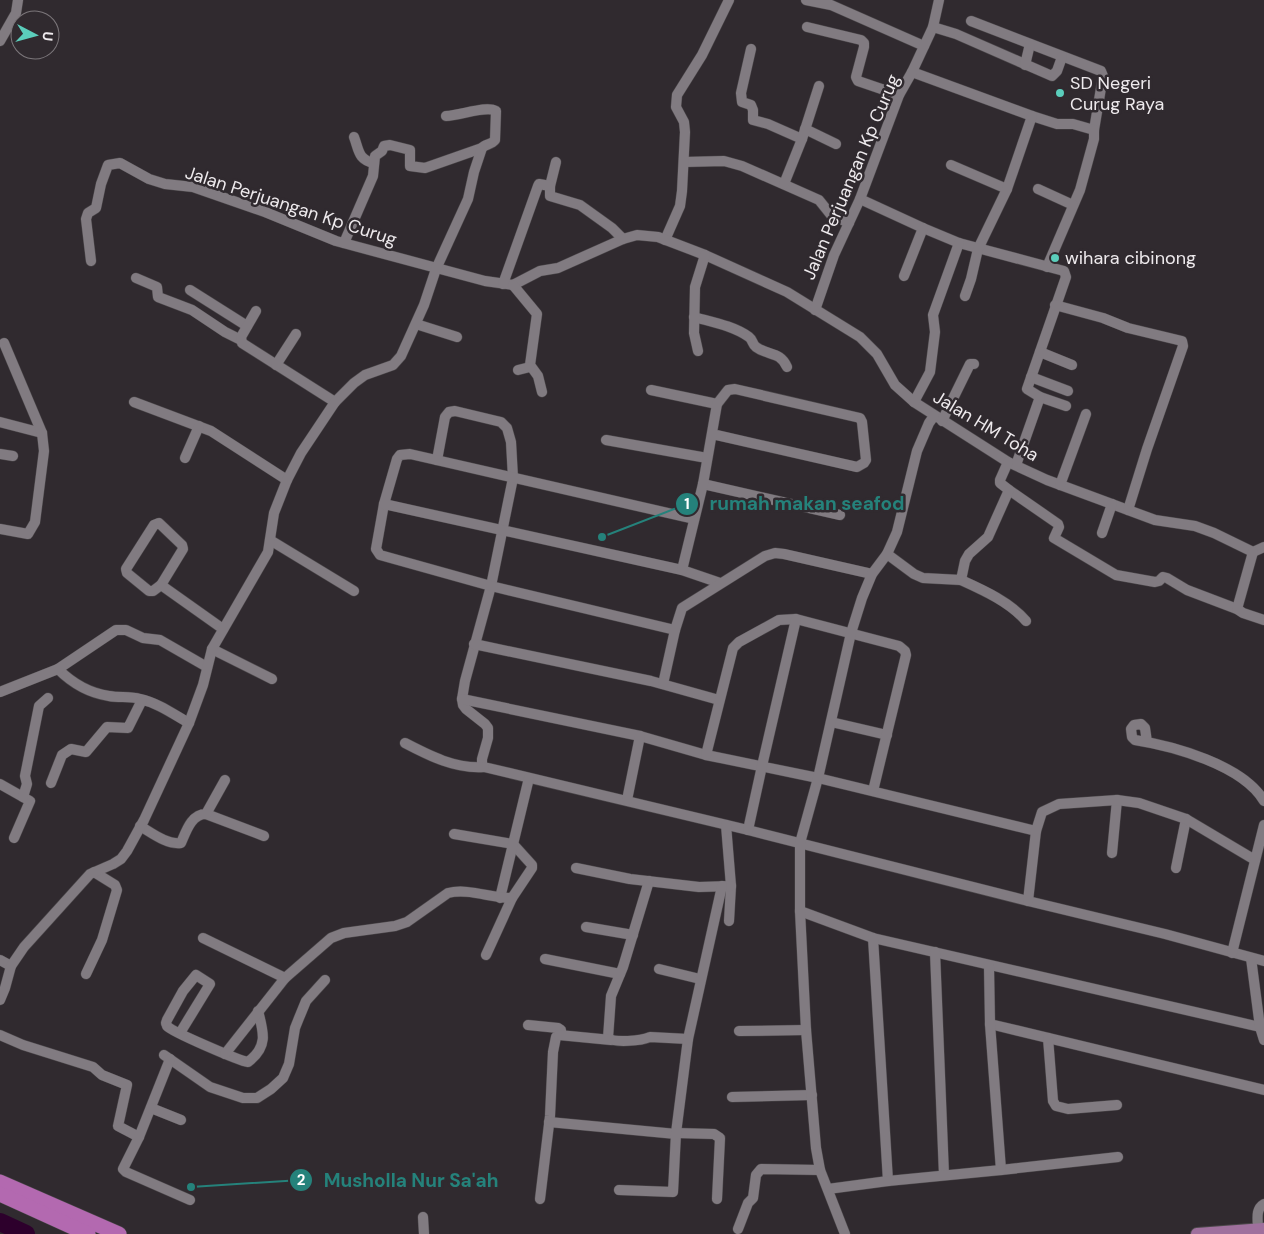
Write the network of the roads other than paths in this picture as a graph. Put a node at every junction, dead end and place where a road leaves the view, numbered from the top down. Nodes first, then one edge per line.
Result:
1 (18, 0) edge
2 (729, 0) edge
3 (806, 0) edge
4 (939, 0) edge
5 (971, 21) dead end
6 (933, 27) junction
7 (807, 28) dead end
8 (0, 41) edge
9 (1030, 44) junction
10 (924, 46) junction
11 (751, 49) dead end
12 (1062, 57) junction
13 (1025, 65) junction
14 (912, 72) junction
15 (819, 86) dead end
16 (899, 95) junction
17 (446, 116) dead end
18 (1032, 116) junction
19 (805, 129) junction
20 (1094, 130) junction
21 (354, 137) dead end
22 (802, 139) junction
23 (836, 144) dead end
24 (482, 148) junction
25 (374, 162) junction
26 (556, 162) dead end
27 (684, 162) junction
28 (951, 164) dead end
29 (784, 184) junction
30 (550, 186) junction
31 (1007, 189) junction
32 (1038, 189) dead end
33 (860, 199) junction
34 (1073, 205) junction
35 (848, 223) junction
36 (923, 228) junction
37 (623, 239) junction
38 (665, 240) junction
39 (959, 242) junction
40 (344, 243) junction
41 (978, 249) junction
42 (704, 255) junction
43 (91, 261) dead end
44 (1047, 267) junction
45 (436, 269) junction
46 (904, 276) dead end
47 (136, 278) dead end
48 (508, 284) junction
49 (190, 290) dead end
50 (965, 296) dead end
51 (1056, 305) junction
52 (815, 310) junction
53 (256, 311) dead end
54 (694, 317) junction
55 (416, 324) junction
56 (247, 326) junction
57 (296, 334) dead end
58 (457, 338) dead end
59 (241, 340) junction
60 (4, 343) dead end
61 (698, 351) dead end
62 (1040, 352) junction
63 (974, 364) dead end
64 (276, 365) junction
65 (1072, 365) dead end
66 (530, 367) junction
67 (788, 367) dead end
68 (518, 370) dead end
69 (1032, 377) junction
70 (651, 390) dead end
71 (1068, 391) dead end
72 (542, 392) dead end
73 (1040, 397) junction
74 (134, 402) dead end
75 (335, 402) junction
76 (914, 402) junction
77 (717, 404) junction
78 (1066, 406) dead end
79 (1086, 414) dead end
80 (938, 418) junction
81 (0, 422) edge
82 (198, 426) junction
83 (42, 432) junction
84 (712, 434) junction
85 (606, 440) dead end
86 (0, 454) edge
87 (13, 456) dead end
88 (185, 458) dead end
89 (707, 458) junction
90 (437, 460) junction
91 (1012, 464) junction
92 (513, 478) junction
93 (287, 480) junction
94 (703, 484) junction
95 (1060, 485) junction
96 (1009, 490) junction
97 (384, 504) junction
98 (1112, 504) junction
99 (1128, 510) junction
100 (840, 515) dead end
101 (694, 519) junction
102 (0, 529) edge
103 (503, 532) junction
104 (1102, 533) dead end
105 (270, 540) junction
106 (1264, 546) edge
107 (1253, 552) junction
108 (887, 554) junction
109 (682, 570) junction
110 (872, 574) junction
111 (961, 580) junction
112 (720, 583) junction
113 (161, 585) junction
114 (491, 586) junction
115 (354, 591) dead end
116 (1237, 609) junction
117 (796, 619) junction
118 (1264, 620) edge
119 (1026, 621) dead end
120 (223, 629) junction
121 (675, 630) junction
122 (851, 633) junction
123 (474, 644) junction
124 (212, 649) junction
125 (207, 667) junction
126 (58, 669) junction
127 (272, 679) dead end
128 (663, 684) junction
129 (0, 692) edge
130 (48, 698) dead end
131 (462, 699) junction
132 (142, 700) junction
133 (719, 700) junction
134 (831, 722) junction
135 (189, 723) junction
136 (887, 735) junction
137 (640, 736) junction
138 (1147, 742) dead end
139 (405, 743) dead end
140 (706, 755) junction
141 (762, 766) junction
142 (484, 767) junction
143 (529, 778) junction
144 (818, 778) junction
145 (225, 780) dead end
146 (51, 782) dead end
147 (0, 784) edge
148 (873, 791) junction
149 (23, 797) junction
150 (627, 800) junction
151 (1117, 800) junction
152 (1264, 801) edge
153 (206, 814) junction
154 (1186, 819) junction
155 (726, 825) junction
156 (1264, 825) edge
157 (140, 826) junction
158 (748, 830) junction
159 (1036, 831) junction
160 (454, 834) dead end
161 (264, 836) dead end
162 (14, 838) dead end
163 (800, 843) junction
164 (513, 844) junction
165 (1112, 853) dead end
166 (1255, 860) junction
167 (576, 868) dead end
168 (1176, 868) dead end
169 (94, 872) junction
170 (650, 881) junction
171 (726, 886) junction
172 (500, 898) junction
173 (512, 898) junction
174 (1028, 901) junction
175 (800, 911) junction
176 (730, 922) dead end
177 (586, 927) dead end
178 (634, 935) junction
179 (203, 938) dead end
180 (873, 938) junction
181 (935, 952) junction
182 (1232, 953) junction
183 (486, 955) dead end
184 (1251, 958) junction
185 (545, 959) dead end
186 (0, 960) edge
187 (1264, 961) edge
188 (11, 966) junction
189 (989, 966) junction
190 (659, 969) dead end
191 (86, 974) dead end
192 (620, 974) junction
193 (285, 978) junction
194 (700, 979) junction
195 (325, 980) dead end
196 (0, 1000) edge
197 (258, 1011) junction
198 (990, 1024) junction
199 (528, 1026) dead end
200 (1260, 1027) junction
201 (806, 1030) junction
202 (739, 1031) dead end
203 (180, 1033) junction
204 (0, 1035) edge
205 (559, 1035) junction
206 (1048, 1038) junction
207 (688, 1039) junction
208 (610, 1040) junction
209 (1264, 1040) edge
210 (225, 1054) junction
211 (1264, 1090) edge
212 (812, 1095) junction
213 (732, 1098) dead end
214 (1117, 1105) dead end
215 (151, 1108) junction
216 (181, 1120) dead end
217 (549, 1122) junction
218 (676, 1134) junction
219 (139, 1137) junction
220 (1118, 1157) dead end
221 (820, 1170) junction
222 (1000, 1170) junction
223 (944, 1175) junction
224 (888, 1181) junction
225 (0, 1182) edge
226 (828, 1189) junction
227 (619, 1190) dead end
228 (0, 1194) edge
229 (717, 1198) dead end
230 (540, 1199) dead end
231 (190, 1200) dead end
232 (1264, 1204) edge
233 (423, 1216) dead end
234 (738, 1229) dead end
235 (1261, 1229) edge
236 (1231, 1233) edge
237 (88, 1234) edge
238 (119, 1234) edge
239 (424, 1234) edge
240 (845, 1234) edge
241 (1197, 1234) edge

1 - 8 street
2 - 27 street
3 - 10 street
4 - 6 street, Jalan Perjuangan Kp Curug
5 - 9 street
6 - 10 street, Jalan Perjuangan Kp Curug
6 - 13 street
7 - 16 street
9 - 12 street
9 - 13 street
10 - 14 street, Jalan Perjuangan Kp Curug
11 - 22 street
12 - 13 street
12 - 20 street
14 - 16 street, Jalan Perjuangan Kp Curug
14 - 18 street
15 - 19 street
16 - 33 street, Jalan Perjuangan Kp Curug
17 - 24 street
18 - 20 street
18 - 31 street
19 - 22 street
19 - 23 street
20 - 34 street
21 - 25 street
22 - 29 street
24 - 25 street
24 - 45 street
25 - 40 street
26 - 30 street
27 - 29 street
27 - 38 street
28 - 31 street
29 - 35 street
30 - 37 street
30 - 48 street
31 - 41 street
32 - 34 street
33 - 35 street, Jalan Perjuangan Kp Curug
33 - 36 street
34 - 44 street
35 - 52 street, Jalan Perjuangan Kp Curug
36 - 39 street
36 - 46 street
37 - 38 street, Jalan Perjuangan Kp Curug
37 - 48 street, Jalan Perjuangan Kp Curug
38 - 42 street, Jalan Perjuangan Kp Curug
39 - 41 street
39 - 76 street
40 - 43 street, Jalan Perjuangan Kp Curug
40 - 45 street, Jalan Perjuangan Kp Curug
41 - 44 street
41 - 50 street
42 - 52 street, Jalan Perjuangan Kp Curug
42 - 54 street
44 - 51 street
45 - 48 street, Jalan Perjuangan Kp Curug
45 - 55 street
47 - 59 street
48 - 66 street
49 - 56 street
51 - 62 street
51 - 99 street
52 - 76 street, Jalan HM Toha
53 - 56 street
54 - 61 street
54 - 67 street
55 - 58 street
55 - 75 street
56 - 59 street
57 - 64 street
59 - 64 street
60 - 83 street
62 - 65 street
62 - 69 street
63 - 80 street
64 - 75 street
66 - 68 street
66 - 72 street
69 - 71 street
69 - 73 street
70 - 77 street
73 - 78 street
73 - 91 street
74 - 82 street
75 - 93 street
76 - 80 street, Jalan HM Toha
77 - 84 street
77 - 84 street
79 - 95 street
80 - 91 street, Jalan HM Toha
80 - 108 street
81 - 83 street
82 - 88 street
82 - 93 street
83 - 102 street
84 - 89 street
85 - 89 street
86 - 87 street
89 - 94 street
90 - 92 street
90 - 92 street
90 - 97 street
91 - 95 street, Jalan HM Toha
91 - 96 street
92 - 101 street
92 - 103 street
93 - 105 street
94 - 100 street
94 - 101 street
95 - 98 street, Jalan HM Toha
96 - 111 street
96 - 116 street
97 - 103 street
97 - 114 street
98 - 99 street, Jalan HM Toha
98 - 104 street
99 - 107 street, Jalan HM Toha
101 - 109 street
103 - 109 street
103 - 114 street
105 - 115 street
105 - 120 street
106 - 107 street
107 - 116 street
108 - 110 street
108 - 111 street
109 - 112 street
110 - 112 street
110 - 122 street
111 - 119 street
112 - 121 street
113 - 113 street
113 - 120 street
114 - 121 street
114 - 123 street
116 - 118 street
117 - 122 street
117 - 133 street
117 - 141 street
120 - 124 street
121 - 128 street
122 - 134 street
122 - 136 street
123 - 128 street
123 - 131 street
124 - 125 street
124 - 127 street
125 - 126 street
125 - 135 street
126 - 129 street
126 - 132 street
128 - 133 street
130 - 149 street
131 - 137 street
131 - 142 street
132 - 135 street
132 - 146 street
133 - 140 street
134 - 136 street
134 - 144 street
135 - 157 street
136 - 148 street
137 - 140 street
137 - 150 street
138 - 152 street
139 - 142 street
140 - 141 street
141 - 144 street
141 - 158 street
142 - 143 street
143 - 150 street
143 - 164 street
144 - 148 street
144 - 163 street
145 - 153 street
147 - 149 street
148 - 159 street
149 - 162 street
150 - 155 street
151 - 154 street
151 - 159 street
151 - 165 street
153 - 157 street
153 - 161 street
154 - 166 street
154 - 168 street
155 - 158 street
155 - 171 street
156 - 166 street
157 - 169 street
158 - 163 street
159 - 174 street
160 - 164 street
163 - 174 street
163 - 175 street
164 - 172 street
164 - 173 street
166 - 182 street
167 - 170 street
169 - 188 street
169 - 191 street
170 - 171 street
170 - 178 street
171 - 176 street
171 - 194 street
172 - 173 street
172 - 193 street
173 - 183 street
174 - 182 street
175 - 180 street
175 - 201 street
177 - 178 street
178 - 192 street
179 - 193 street
180 - 181 street
180 - 224 street
181 - 189 street
181 - 223 street
182 - 184 street
184 - 187 street
184 - 200 street
185 - 192 street
186 - 188 street
188 - 196 street
189 - 198 street
189 - 200 street
190 - 194 street
192 - 208 street
193 - 197 street
194 - 207 street
195 - 215 street
197 - 210 street
197 - 210 street
198 - 206 street
198 - 222 street
199 - 205 street
200 - 209 street
201 - 202 street
201 - 212 street
203 - 203 street
203 - 210 street
204 - 219 street
205 - 208 street
205 - 217 street
206 - 211 street
206 - 214 street
207 - 208 street
207 - 218 street
212 - 213 street
212 - 221 street
215 - 216 street
215 - 219 street
217 - 218 street
217 - 230 street
218 - 227 street
218 - 229 street
219 - 231 street
220 - 222 street
221 - 226 street
221 - 234 street
222 - 223 street
223 - 224 street
224 - 226 street
225 - 238 highway
226 - 240 street
228 - 237 highway
232 - 235 street
233 - 239 street
235 - 236 main road
236 - 241 main road

